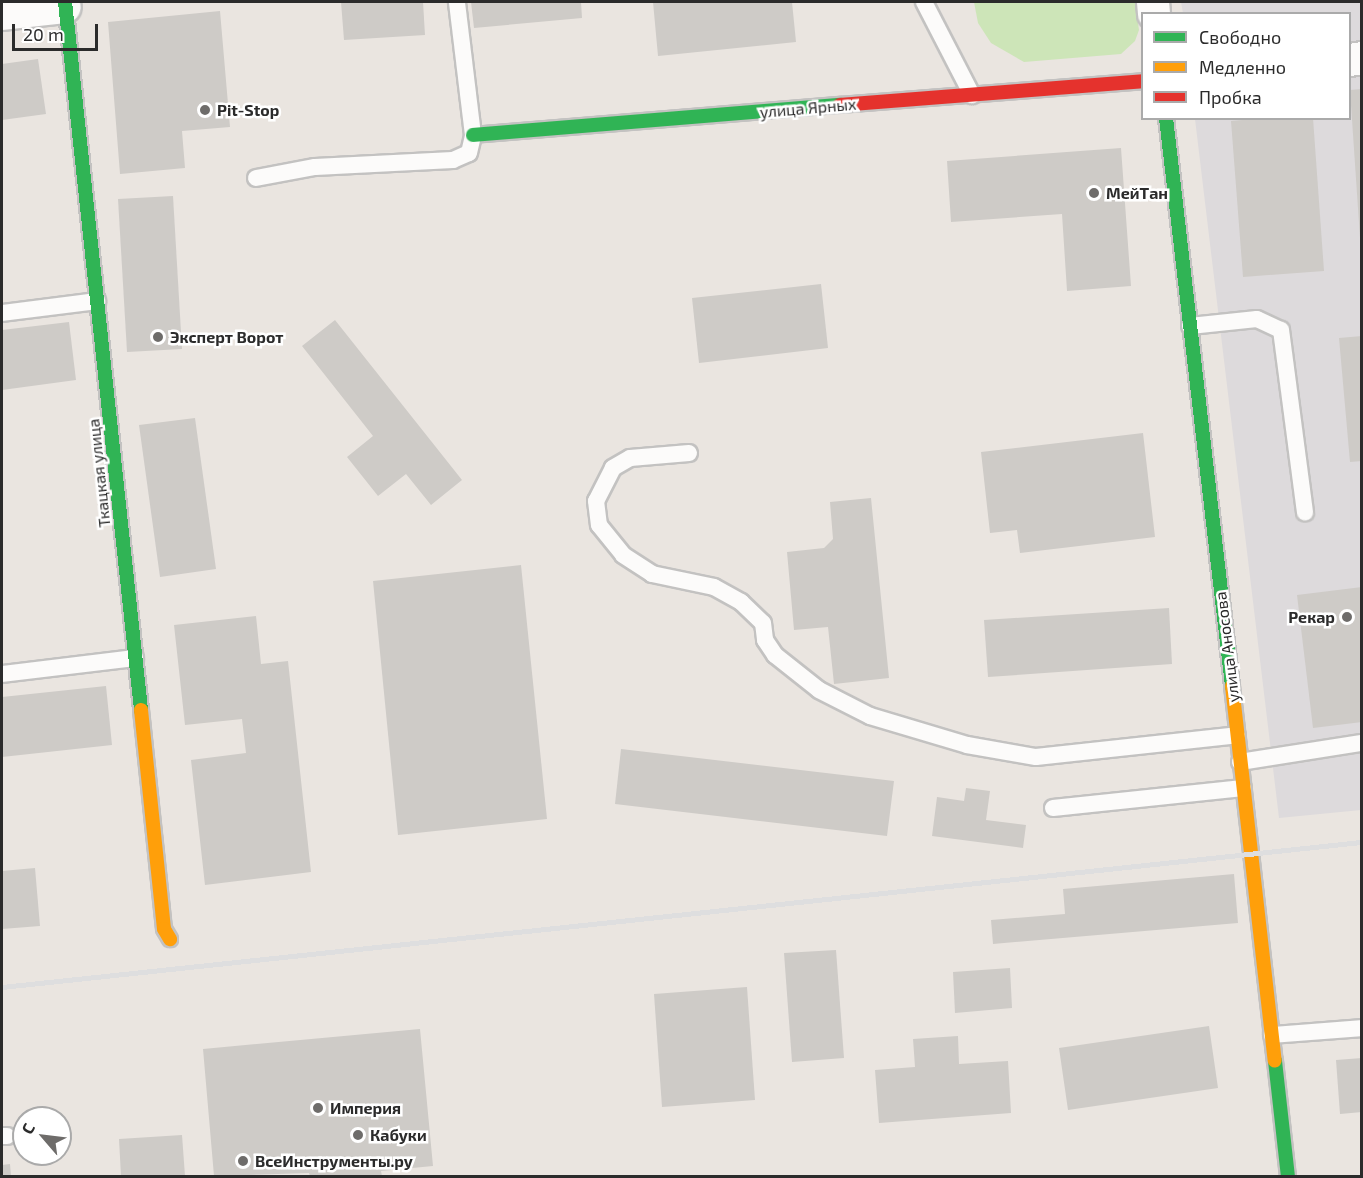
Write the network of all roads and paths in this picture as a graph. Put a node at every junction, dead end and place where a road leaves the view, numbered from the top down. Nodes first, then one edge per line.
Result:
1 (457, 2) edge
2 (924, 2) edge
3 (65, 4) edge
4 (2, 14) edge
5 (1141, 81) edge
6 (972, 94) junction
7 (1166, 120) edge
8 (473, 135) junction
9 (256, 178) dead end
10 (97, 301) junction
11 (2, 312) edge
12 (1190, 326) junction
13 (689, 453) dead end
14 (1305, 512) dead end
15 (135, 658) junction
16 (2, 674) edge
17 (1237, 735) junction
18 (1362, 743) edge
19 (1240, 762) junction
20 (1243, 788) junction
21 (1053, 808) dead end
22 (170, 939) dead end
23 (1362, 1028) edge
24 (1272, 1035) junction
25 (1288, 1176) edge

1 - 8 lane
2 - 6 lane
3 - 4 street
3 - 10 street, Ткацкая улица
5 - 6 street, улица Ярных
6 - 8 street, улица Ярных
7 - 12 street, улица Аносова
8 - 9 lane
10 - 11 lane
10 - 15 street, Ткацкая улица
12 - 14 lane
12 - 17 street, улица Аносова
13 - 17 lane
15 - 16 lane
15 - 22 street, Ткацкая улица
17 - 19 street, улица Аносова
18 - 19 lane
19 - 20 street, улица Аносова
20 - 21 lane
20 - 24 street, улица Аносова
23 - 24 lane
24 - 25 street, улица Аносова

